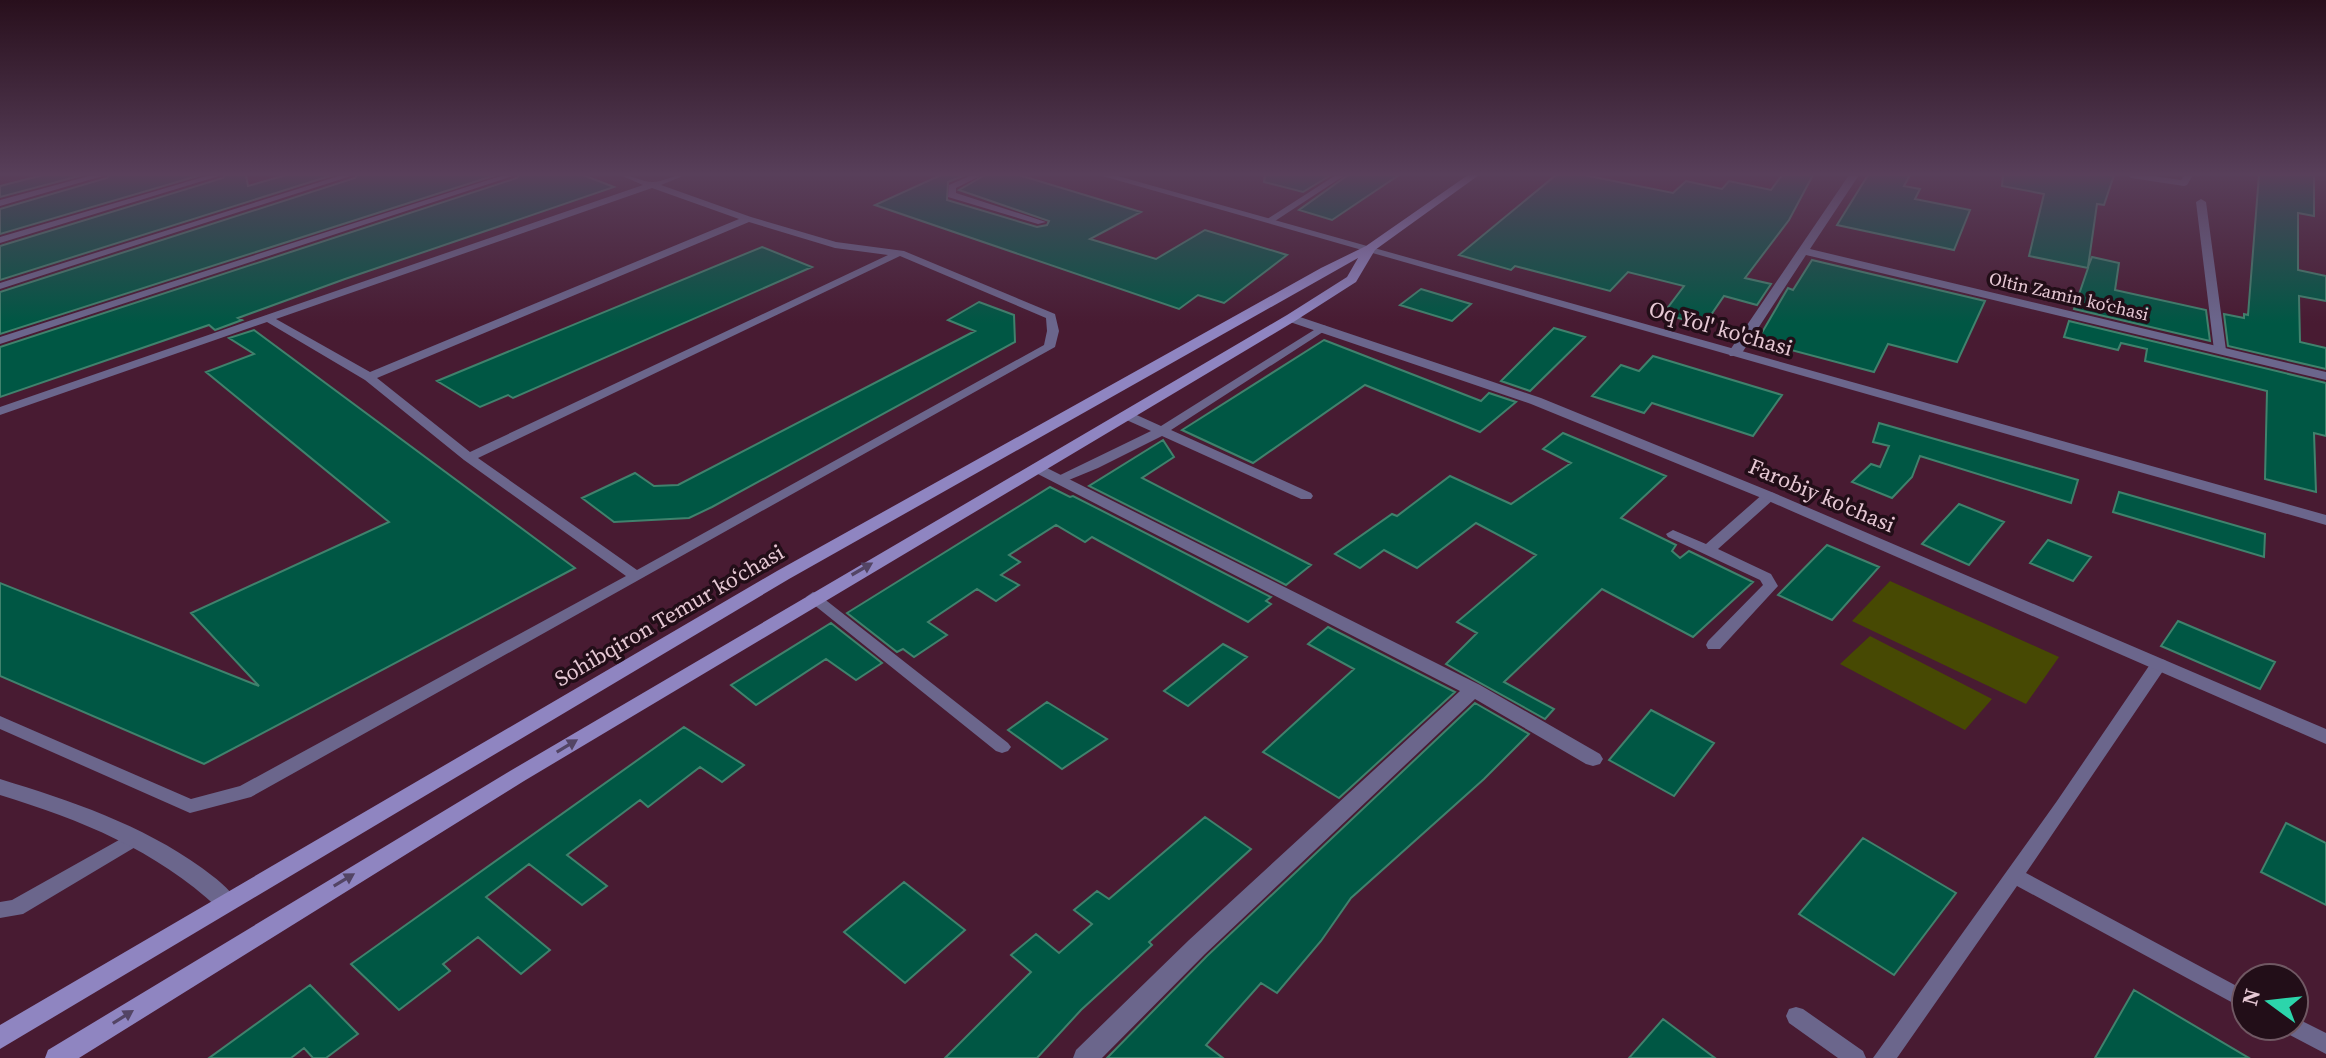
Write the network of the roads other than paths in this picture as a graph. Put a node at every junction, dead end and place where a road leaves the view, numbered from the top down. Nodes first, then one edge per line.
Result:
1 (52, 224) edge
2 (194, 224) edge
3 (360, 224) edge
4 (539, 224) edge
5 (735, 224) edge
6 (766, 224) edge
7 (1282, 224) edge
8 (1404, 224) edge
9 (1821, 224) edge
10 (2204, 224) edge
11 (0, 240) edge
12 (1370, 248) junction
13 (1803, 251) junction
14 (900, 253) junction
15 (0, 286) edge
16 (267, 318) junction
17 (1291, 318) junction
18 (1322, 328) junction
19 (0, 341) edge
20 (2220, 350) junction
21 (1735, 353) junction
22 (2326, 376) edge
23 (369, 377) junction
24 (0, 411) edge
25 (1126, 415) junction
26 (1159, 430) junction
27 (469, 457) junction
28 (1037, 468) junction
29 (1059, 479) junction
30 (1306, 496) dead end
31 (1769, 496) junction
32 (2326, 520) edge
33 (1673, 534) dead end
34 (1708, 550) junction
35 (636, 576) junction
36 (813, 597) junction
37 (1714, 645) dead end
38 (2159, 664) junction
39 (1473, 690) junction
40 (0, 722) edge
41 (2326, 737) edge
42 (1002, 747) dead end
43 (1593, 759) dead end
44 (0, 787) edge
45 (135, 838) junction
46 (2014, 875) junction
47 (226, 902) junction
48 (0, 910) edge
49 (2230, 992) edge
50 (1796, 1016) dead end
51 (0, 1038) edge
52 (57, 1058) edge
53 (1085, 1058) edge
54 (1855, 1058) edge
55 (1884, 1058) edge

1 - 11 lane
2 - 15 lane
3 - 19 lane
4 - 16 lane
5 - 23 lane
6 - 14 lane
7 - 12 street, Oq Yol' ko'chasi
8 - 12 main road, Sohibqiron Temur koʻchasi
9 - 13 street
10 - 20 lane
12 - 17 main road, Sohibqiron Temur koʻchasi
12 - 21 street, Oq Yol' ko'chasi
12 - 47 main road, Sohibqiron Temur koʻchasi
13 - 20 street, Oltin Zamin koʻchasi
13 - 21 street
14 - 27 lane
14 - 35 lane
16 - 23 lane
16 - 24 lane
17 - 18 street, Farobiy ko'chasi
17 - 25 main road, Sohibqiron Temur koʻchasi
18 - 26 lane
18 - 31 street, Farobiy ko'chasi
20 - 22 street, Oltin Zamin koʻchasi
21 - 32 street, Oq Yol' ko'chasi
23 - 27 lane
25 - 26 lane
25 - 28 main road, Sohibqiron Temur koʻchasi
26 - 29 lane
26 - 30 lane
27 - 35 lane
28 - 29 street
36 -> 28 main road, Sohibqiron Temur koʻchasi
29 - 39 street
31 - 34 lane
31 - 38 street, Farobiy ko'chasi
33 - 34 lane
34 - 37 lane
35 - 40 lane
36 - 42 lane
52 -> 36 main road, Sohibqiron Temur koʻchasi
38 - 41 street, Farobiy ko'chasi
38 - 46 lane
39 - 43 street
39 - 53 street
44 - 45 street
45 - 47 street
45 - 48 lane
46 - 49 lane
46 - 55 lane
47 - 51 main road, Sohibqiron Temur koʻchasi
50 - 54 lane

